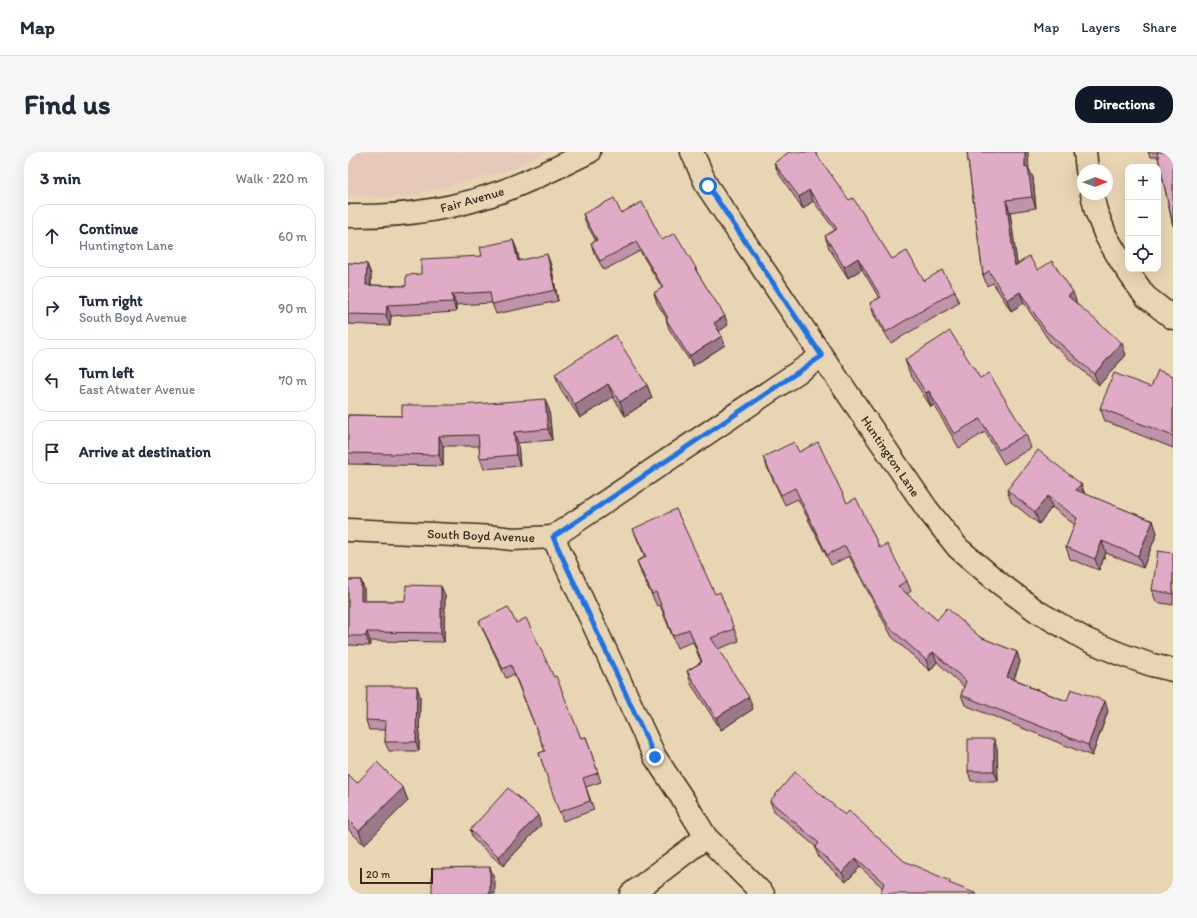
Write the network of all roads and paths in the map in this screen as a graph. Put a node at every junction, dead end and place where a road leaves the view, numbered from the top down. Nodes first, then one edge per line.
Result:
1 (589, 152) edge
2 (692, 152) edge
3 (1085, 152) edge
4 (1086, 164) edge
5 (1093, 200) edge
6 (348, 216) edge
7 (1173, 318) edge
8 (822, 356) junction
9 (348, 530) edge
10 (553, 537) junction
11 (1173, 670) edge
12 (706, 837) junction
13 (631, 894) edge
14 (763, 894) edge

1 - 6 street, Fair Avenue
2 - 8 street, Huntington Lane
3 - 4 street
5 - 7 street
8 - 10 street, South Boyd Avenue
8 - 11 street, Huntington Lane
9 - 10 street, South Boyd Avenue
10 - 12 street
12 - 13 street
12 - 14 street

